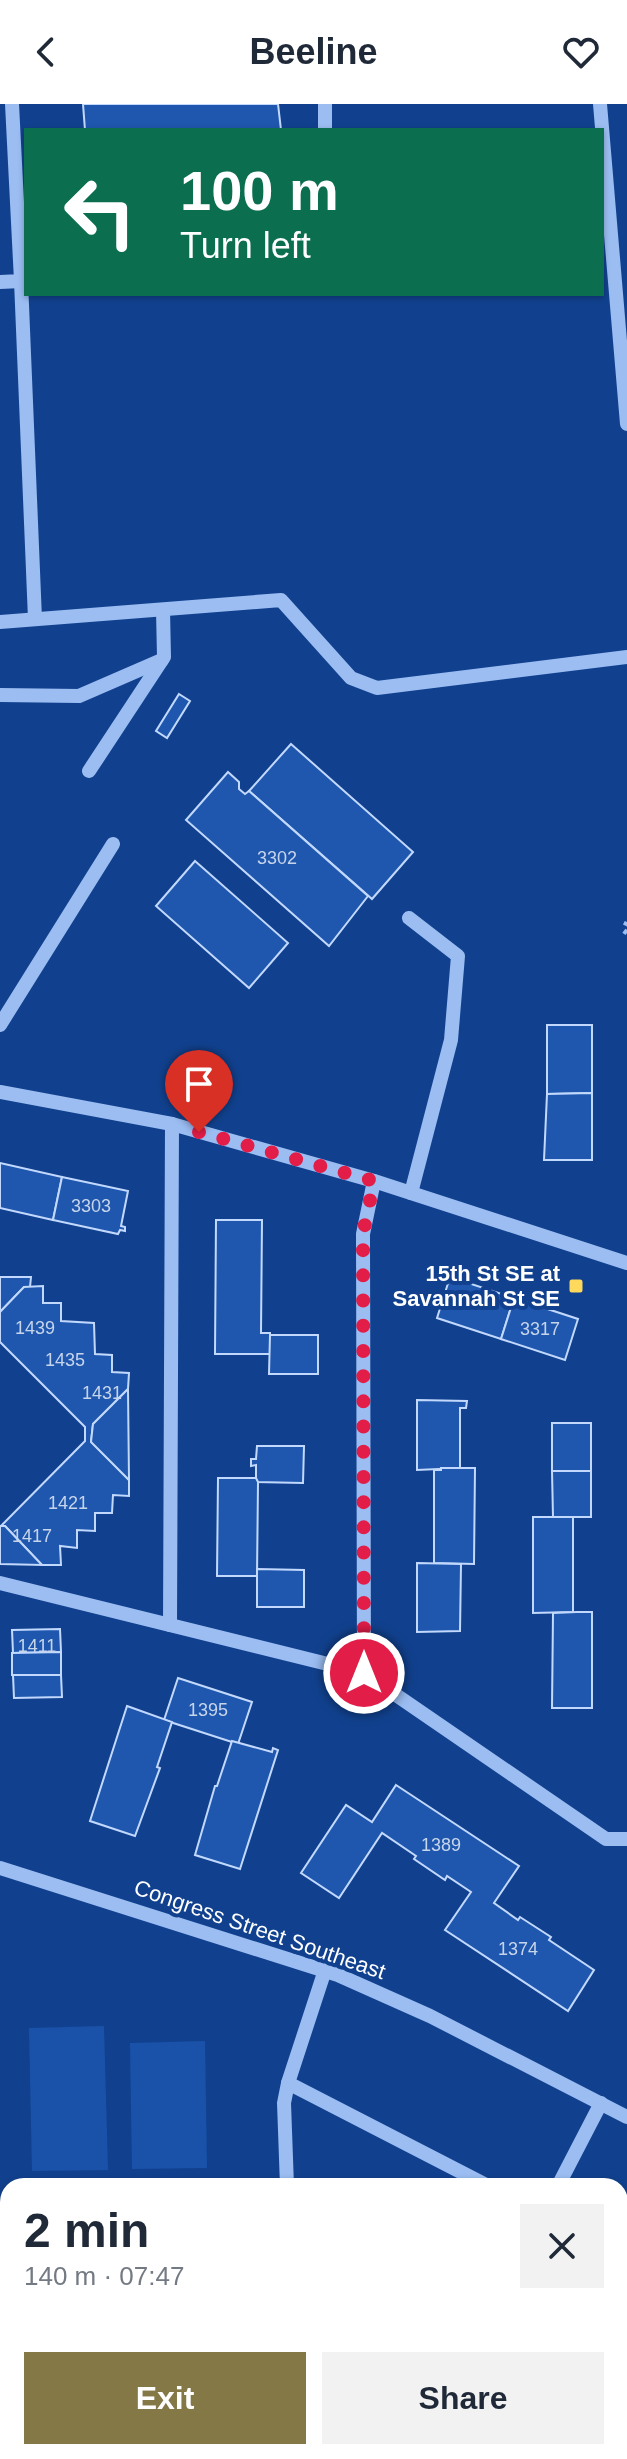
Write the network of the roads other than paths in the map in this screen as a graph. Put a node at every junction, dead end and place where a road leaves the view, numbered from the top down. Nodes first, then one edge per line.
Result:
1 (12, 104) edge
2 (325, 104) edge
3 (600, 104) edge
4 (325, 128) edge
5 (602, 128) edge
6 (604, 151) edge
7 (24, 281) edge
8 (0, 282) edge
9 (24, 296) edge
10 (627, 424) edge
11 (163, 610) junction
12 (35, 619) junction
13 (0, 622) edge
14 (627, 657) edge
15 (163, 659) junction
16 (0, 695) edge
17 (89, 771) dead end
18 (113, 844) dead end
19 (409, 918) dead end
20 (0, 1025) edge
21 (0, 1092) edge
22 (172, 1124) junction
23 (374, 1181) junction
24 (411, 1193) junction
25 (627, 1263) edge
26 (0, 1583) edge
27 (170, 1625) junction
28 (364, 1673) junction
29 (627, 1839) edge
30 (0, 1868) edge
31 (325, 1970) junction
32 (288, 2083) junction
33 (601, 2103) junction
34 (627, 2117) edge
35 (287, 2178) edge
36 (472, 2178) edge
37 (562, 2178) edge

1 - 7 street
2 - 4 street
3 - 5 street
6 - 10 street
7 - 8 street
9 - 12 street
11 - 12 street
11 - 14 street
11 - 15 street
12 - 13 street
15 - 16 street
15 - 17 street
18 - 20 street
19 - 24 street
21 - 22 street
22 - 23 street
22 - 27 street
23 - 24 street
23 - 28 street
24 - 25 street
26 - 27 street
27 - 28 street
28 - 29 street
30 - 31 street, Congress Street Southeast
31 - 32 street
31 - 33 street, Congress Street Southeast
32 - 35 street
32 - 36 street
33 - 34 street, Congress Street Southeast
33 - 37 street

